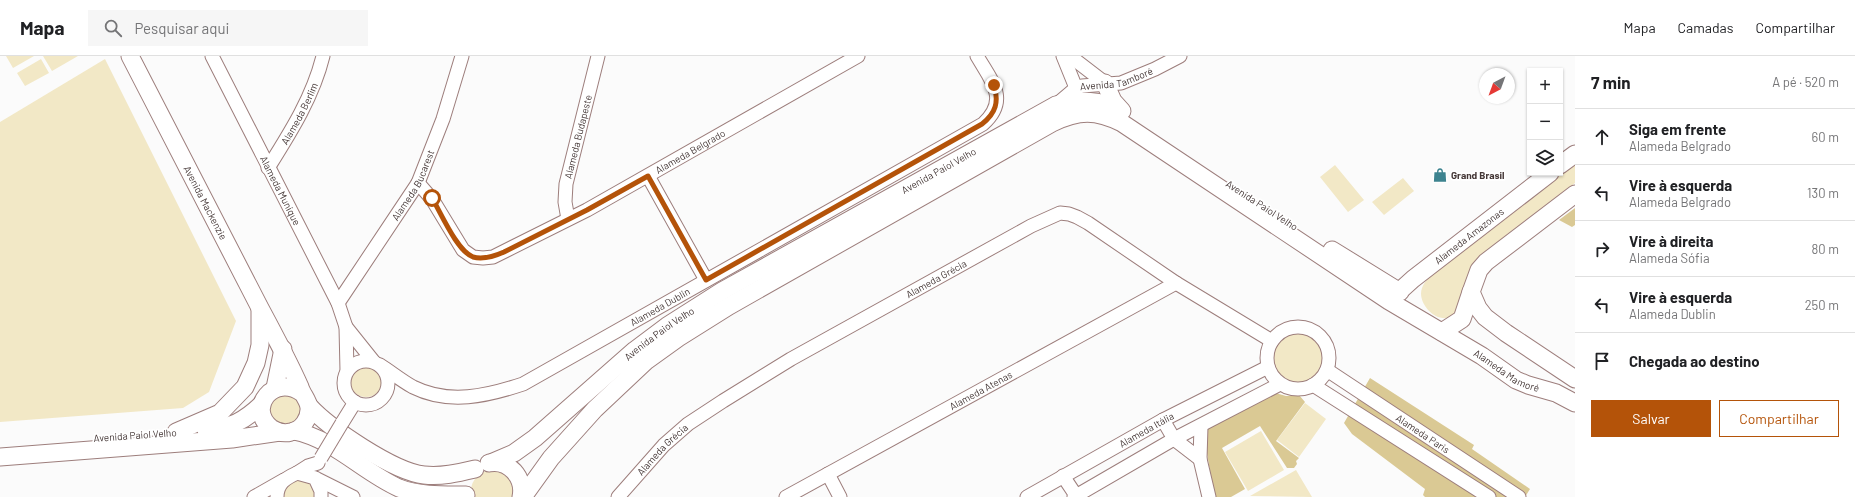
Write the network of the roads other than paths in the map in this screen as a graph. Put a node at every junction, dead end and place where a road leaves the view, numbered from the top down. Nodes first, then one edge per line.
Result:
1 (130, 56) edge
2 (212, 56) edge
3 (323, 56) edge
4 (462, 56) edge
5 (598, 56) edge
6 (858, 56) edge
7 (977, 56) edge
8 (1063, 56) edge
9 (1070, 56) edge
10 (1180, 56) edge
11 (1105, 83) junction
12 (1076, 88) junction
13 (1056, 105) junction
14 (1123, 111) junction
15 (1575, 154) edge
16 (1563, 163) edge
17 (268, 168) junction
18 (648, 176) junction
19 (1546, 176) edge
20 (418, 183) junction
21 (1575, 194) edge
22 (568, 219) junction
23 (1426, 270) junction
24 (706, 280) junction
25 (1176, 283) junction
26 (1471, 292) junction
27 (1395, 296) junction
28 (338, 303) junction
29 (260, 308) junction
30 (1417, 317) junction
31 (346, 327) junction
32 (1442, 332) junction
33 (1272, 341) junction
34 (283, 349) junction
35 (377, 364) junction
36 (1268, 367) junction
37 (347, 370) junction
38 (1327, 370) junction
39 (1575, 379) edge
40 (1280, 384) junction
41 (1313, 385) junction
42 (412, 386) junction
43 (275, 388) junction
44 (305, 399) junction
45 (382, 399) junction
46 (355, 402) junction
47 (1575, 403) edge
48 (262, 404) junction
49 (1163, 420) junction
50 (1201, 426) junction
51 (176, 432) junction
52 (287, 432) junction
53 (1174, 439) junction
54 (0, 446) edge
55 (0, 457) edge
56 (1200, 459) junction
57 (320, 461) junction
58 (493, 462) junction
59 (475, 469) junction
60 (297, 473) junction
61 (828, 474) junction
62 (1063, 476) junction
63 (314, 478) junction
64 (284, 480) junction
65 (467, 496) edge
66 (254, 497) edge
67 (277, 497) edge
68 (321, 497) edge
69 (353, 497) edge
70 (522, 497) edge
71 (618, 497) edge
72 (786, 497) edge
73 (840, 497) edge
74 (1026, 497) edge
75 (1076, 497) edge
76 (1209, 497) edge
77 (1489, 497) edge
78 (1519, 497) edge

1 - 29 main road, Avenida Mackenzie
2 - 17 street, Alameda Munique
3 - 17 street, Alameda Berlim
4 - 20 street, Alameda Bucarest
5 - 22 street, Alameda Budapeste
6 - 18 street, Alameda Belgrado
7 - 24 street, Alameda Dublin
8 - 12 street
9 - 11 street
10 - 11 street, Avenida Tamboré
11 - 12 street, Avenida Tamboré
11 - 14 main road
12 - 13 street, Avenida Tamboré
13 - 14 main road, Avenida Paiol Velho
13 - 58 main road, Avenida Paiol Velho
14 - 27 main road, Avenida Paiol Velho
15 - 16 main road
17 - 28 street, Alameda Munique
18 - 22 street, Alameda Belgrado
18 - 24 street
19 - 23 main road, Alameda Amazonas
20 - 22 street, Alameda Belgrado
20 - 28 street, Alameda Bucarest
21 - 26 main road
23 - 27 main road, Alameda Amazonas
23 - 30 main road
24 - 42 street, Alameda Dublin
25 - 33 street, Alameda Grécia
25 - 61 street, Alameda Atenas
25 - 71 street, Alameda Grécia
26 - 32 main road
26 - 39 main road
27 - 30 main road, Alameda Mamoré
27 - 70 main road, Avenida Paiol Velho
28 - 31 street, Alameda Munique
29 - 34 main road, Avenida Mackenzie
29 - 51 main road
30 - 32 main road, Alameda Mamoré
31 - 35 street, Alameda Munique
31 - 37 street, Alameda Munique
32 - 47 main road, Alameda Mamoré
33 - 36 street
33 - 38 street
34 - 43 main road
34 - 44 main road, Avenida Mackenzie
35 - 37 street
35 - 42 street, Alameda Dublin
35 - 45 street
36 - 40 street
36 - 49 street, Alameda Itália
37 - 46 street
38 - 41 street
38 - 78 street, Alameda Paris
40 - 41 street
40 - 50 street
41 - 77 street, Alameda Paris
42 - 45 street
43 - 44 main road, Avenida Paiol Velho
43 - 48 main road, Avenida Paiol Velho
44 - 52 main road
44 - 59 main road, Avenida Paiol Velho
45 - 46 street
46 - 57 street, bridge
48 - 51 main road, Avenida Paiol Velho
48 - 52 main road
49 - 53 street
49 - 62 street, Alameda Itália
50 - 53 street
50 - 56 street
51 - 54 main road, Avenida Paiol Velho
52 - 55 main road, Avenida Paiol Velho
52 - 65 main road
53 - 56 street
53 - 75 street
56 - 76 street
57 - 60 street
57 - 63 street
58 - 59 main road, Avenida Paiol Velho
58 - 70 main road, Avenida Paiol Velho
59 - 65 main road
60 - 63 street
60 - 64 street
61 - 72 street, Alameda Atenas
61 - 73 street
62 - 74 street, Alameda Itália
62 - 75 street
63 - 68 street
63 - 69 street
64 - 66 street
64 - 67 street

